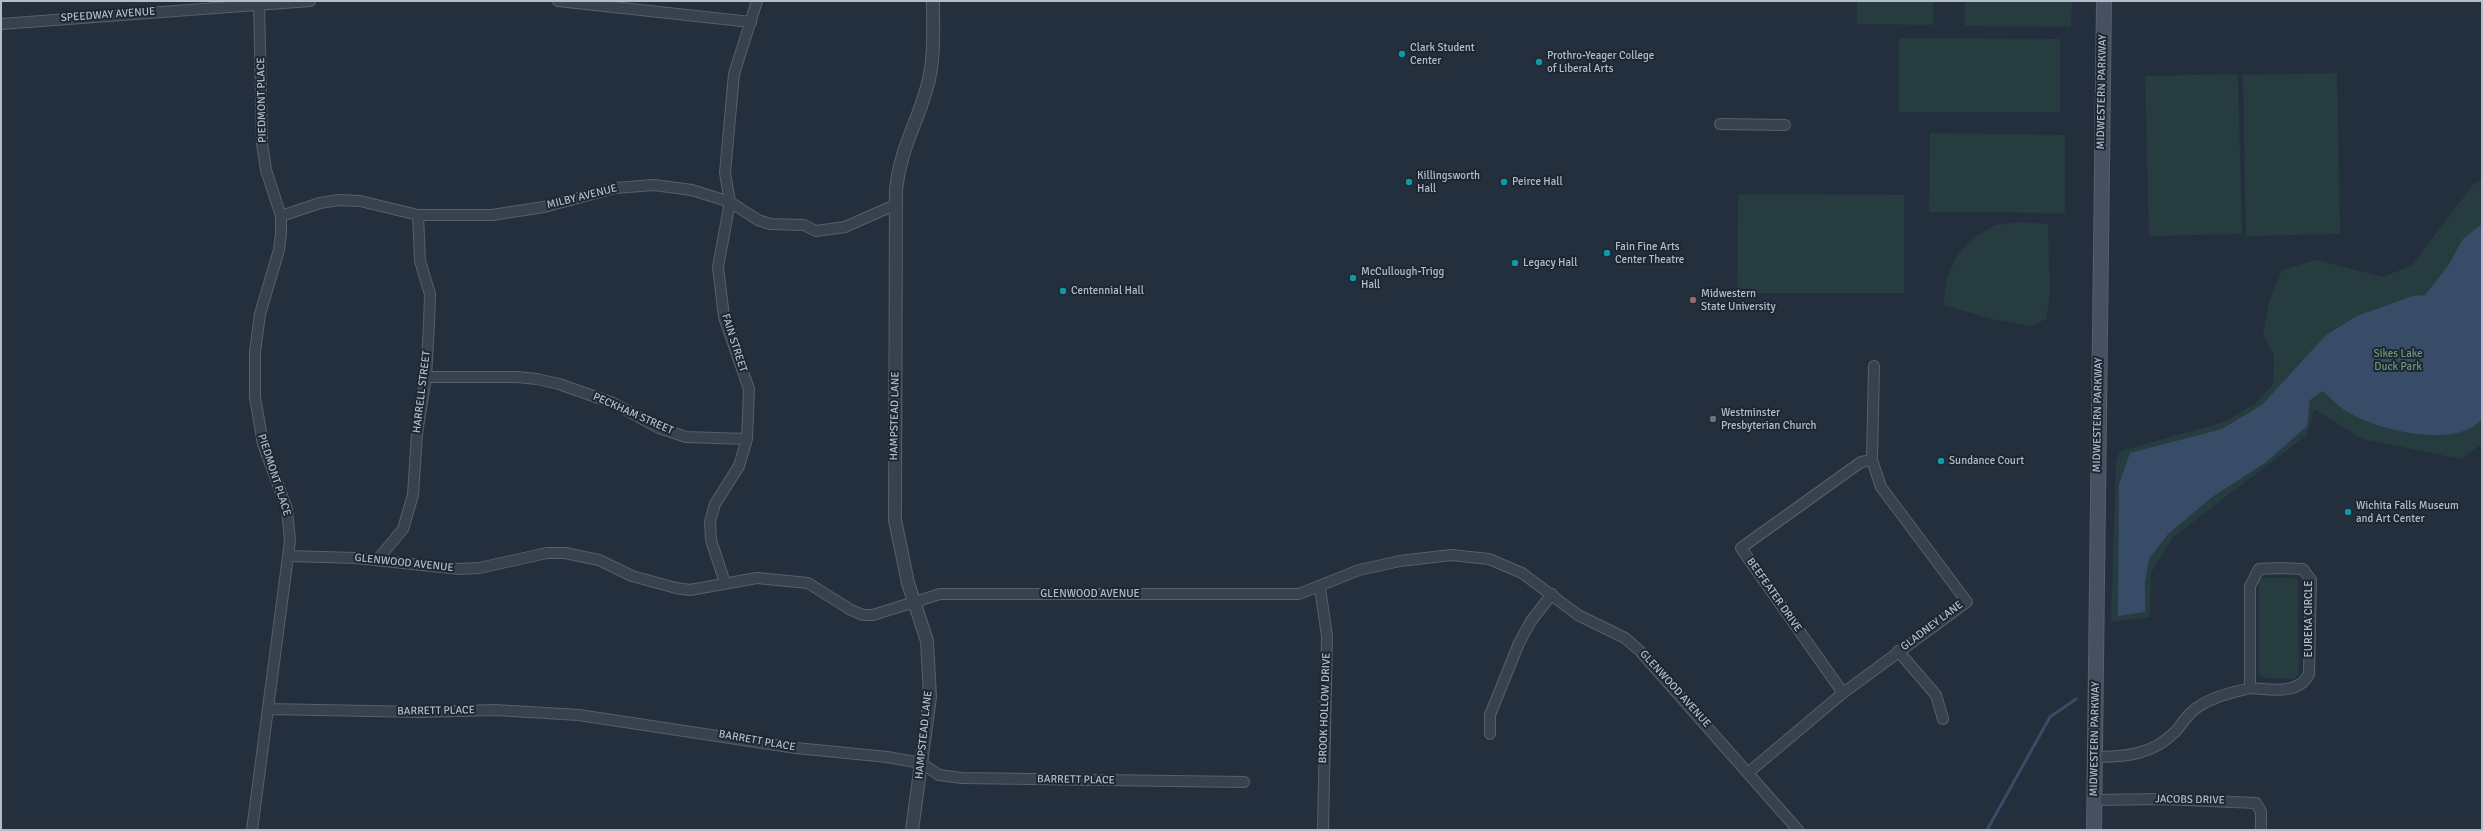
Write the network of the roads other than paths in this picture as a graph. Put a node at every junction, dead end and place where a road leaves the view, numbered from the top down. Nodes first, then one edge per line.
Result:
1 (310, 1) edge
2 (558, 1) edge
3 (757, 1) edge
4 (933, 1) edge
5 (2104, 1) edge
6 (259, 2) edge
7 (609, 4) edge
8 (751, 22) junction
9 (1, 24) edge
10 (1720, 124) dead end
11 (1785, 125) dead end
12 (730, 202) junction
13 (897, 204) junction
14 (418, 215) junction
15 (281, 216) junction
16 (1874, 366) dead end
17 (426, 377) junction
18 (747, 439) junction
19 (1872, 460) junction
20 (290, 556) junction
21 (378, 559) junction
22 (725, 583) junction
23 (1320, 588) junction
24 (1552, 594) junction
25 (914, 603) junction
26 (1898, 651) junction
27 (2250, 688) junction
28 (1843, 693) junction
29 (268, 709) junction
30 (1943, 719) dead end
31 (1490, 734) dead end
32 (2095, 757) junction
33 (921, 763) junction
34 (1749, 772) junction
35 (1244, 782) dead end
36 (2094, 800) junction
37 (252, 830) edge
38 (912, 830) edge
39 (1323, 830) edge
40 (1798, 830) edge
41 (2094, 830) edge
42 (2261, 830) edge

1 - 6 street, SPEEDWAY AVENUE
2 - 7 street
3 - 8 street, FAIN STREET
4 - 13 street, HAMPSTEAD LANE
5 - 32 main road, MIDWESTERN PARKWAY
6 - 9 street, SPEEDWAY AVENUE
6 - 15 street, PIEDMONT PLACE
7 - 8 street
8 - 12 street, FAIN STREET
10 - 11 street
12 - 13 street, MILBY AVENUE
12 - 14 street, MILBY AVENUE
12 - 18 street, FAIN STREET
13 - 25 street, HAMPSTEAD LANE
14 - 15 street, MILBY AVENUE
14 - 17 street, HARRELL STREET
15 - 20 street, PIEDMONT PLACE
16 - 19 street, GLADNEY LANE
17 - 18 street, PECKHAM STREET
17 - 21 street, HARRELL STREET
18 - 22 street, FAIN STREET
19 - 26 street, GLADNEY LANE
19 - 28 street, BEEFEATER DRIVE
20 - 21 street, GLENWOOD AVENUE
20 - 29 street, PIEDMONT PLACE
21 - 22 street, GLENWOOD AVENUE
22 - 25 street, GLENWOOD AVENUE
23 - 24 street, GLENWOOD AVENUE
23 - 25 street, GLENWOOD AVENUE
23 - 39 street, BROOK HOLLOW DRIVE
24 - 31 street
24 - 34 street, GLENWOOD AVENUE
25 - 33 street, HAMPSTEAD LANE
26 - 28 street, GLADNEY LANE
26 - 30 street
27 - 27 street, EUREKA CIRCLE
27 - 32 street, EUREKA CIRCLE
28 - 34 street, GLADNEY LANE
29 - 33 street, BARRETT PLACE
29 - 37 street, PIEDMONT PLACE
32 - 36 main road, MIDWESTERN PARKWAY
33 - 35 street, BARRETT PLACE
33 - 38 street, HAMPSTEAD LANE
34 - 40 street, GLENWOOD AVENUE
36 - 41 main road, MIDWESTERN PARKWAY
36 - 42 street, JACOBS DRIVE

